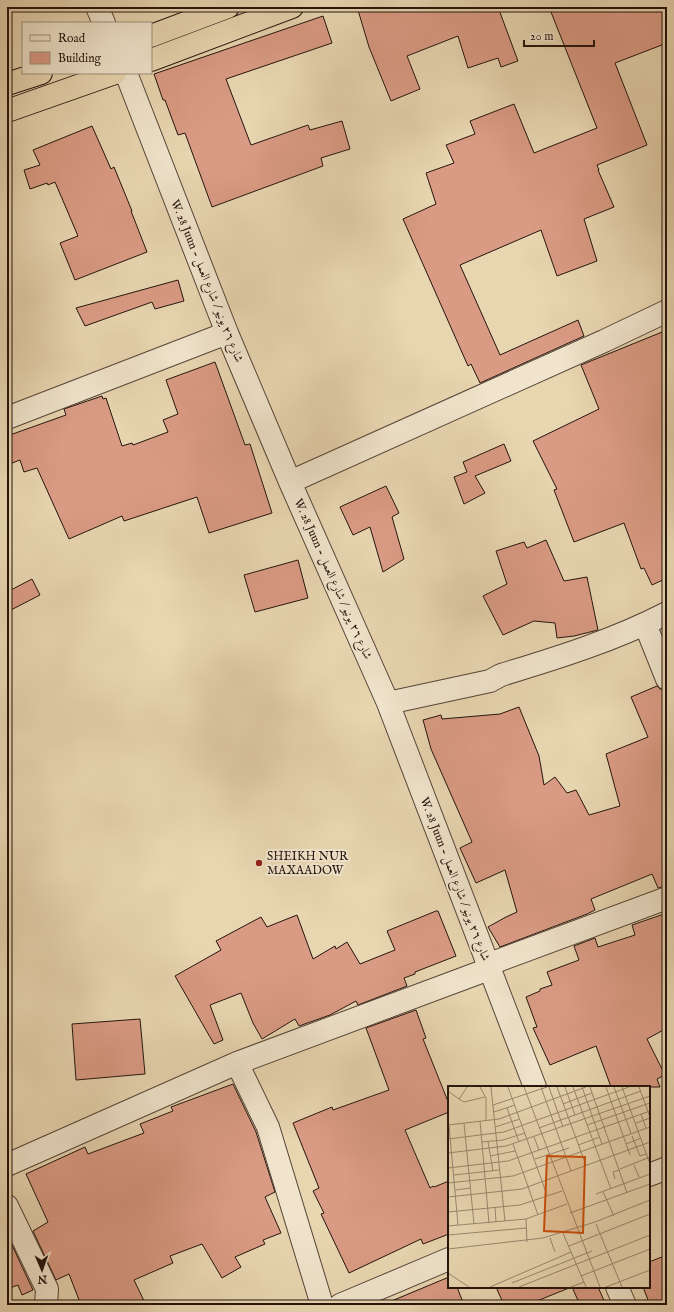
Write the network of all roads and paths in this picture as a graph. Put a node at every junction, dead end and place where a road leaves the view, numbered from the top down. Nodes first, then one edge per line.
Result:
1 (97, 7) edge
2 (292, 7) edge
3 (225, 8) edge
4 (104, 22) edge
5 (152, 36) edge
6 (152, 60) edge
7 (38, 74) edge
8 (112, 74) edge
9 (126, 74) edge
10 (7, 84) edge
11 (7, 111) edge
12 (667, 311) edge
13 (227, 333) junction
14 (7, 418) edge
15 (290, 482) junction
16 (667, 613) edge
17 (645, 624) junction
18 (667, 679) edge
19 (388, 703) junction
20 (667, 898) edge
21 (489, 969) junction
22 (237, 1063) junction
23 (535, 1086) edge
24 (7, 1165) edge
25 (667, 1168) edge
26 (650, 1175) edge
27 (7, 1206) edge
28 (448, 1259) edge
29 (617, 1288) edge
30 (46, 1305) edge
31 (322, 1305) edge
32 (340, 1305) edge
33 (625, 1305) edge

1 - 4 street
2 - 6 highway
3 - 5 highway
7 - 10 highway
8 - 11 highway
9 - 13 street, W. 28 Juun - شارع ٢٦ يونيو / شارع العمل
12 - 15 street
13 - 14 street
13 - 15 street, W. 28 Juun - شارع ٢٦ يونيو / شارع العمل
15 - 19 street, W. 28 Juun - شارع ٢٦ يونيو / شارع العمل
16 - 17 street
17 - 18 street
17 - 19 street
19 - 21 street, W. 28 Juun - شارع ٢٦ يونيو / شارع العمل
20 - 21 street
21 - 22 street
21 - 23 street, W. 28 Juun - شارع ٢٦ يونيو / شارع العمل
22 - 24 street
22 - 31 street
25 - 26 street
27 - 30 street
28 - 32 street
29 - 33 street

